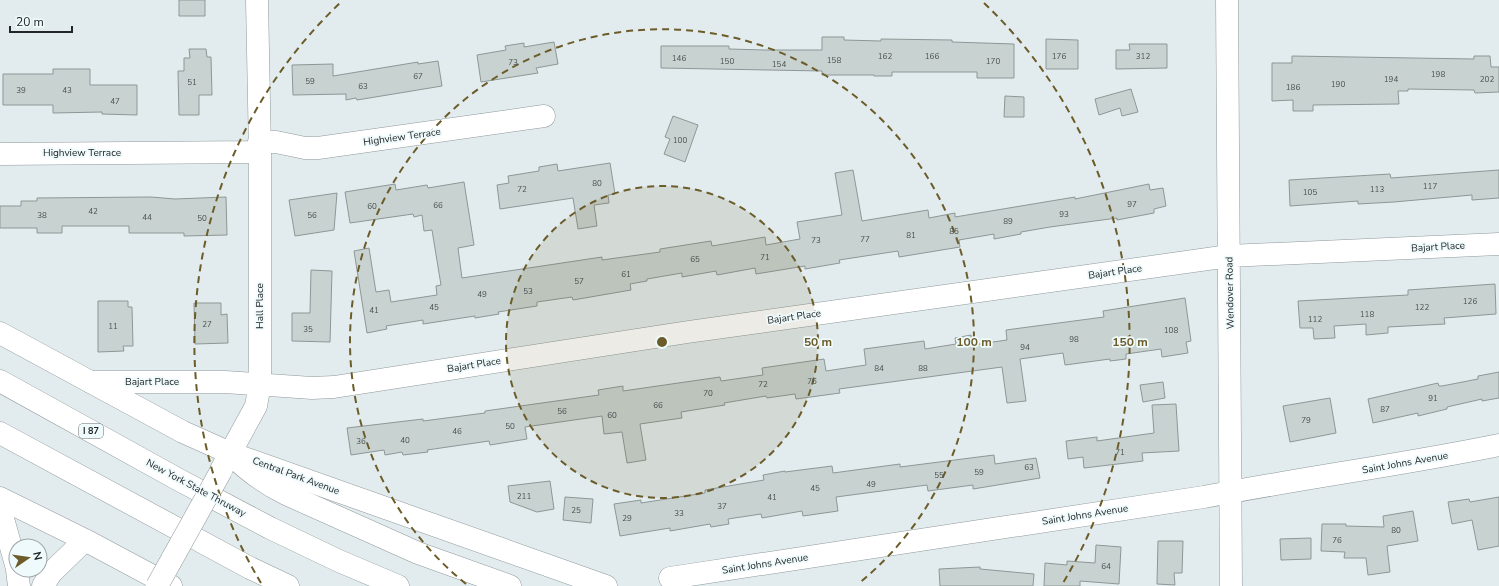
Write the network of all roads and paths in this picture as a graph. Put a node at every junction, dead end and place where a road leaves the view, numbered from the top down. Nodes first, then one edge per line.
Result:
1 (257, 0) edge
2 (1227, 0) edge
3 (544, 116) dead end
4 (260, 147) junction
5 (0, 154) edge
6 (1499, 244) edge
7 (1229, 256) junction
8 (0, 333) edge
9 (0, 381) edge
10 (91, 382) junction
11 (260, 384) junction
12 (0, 433) edge
13 (1499, 445) edge
14 (225, 462) junction
15 (1231, 492) junction
16 (0, 498) edge
17 (0, 508) edge
18 (8, 538) edge
19 (85, 540) junction
20 (670, 578) dead end
21 (44, 586) edge
22 (157, 586) edge
23 (171, 586) edge
24 (288, 586) edge
25 (398, 586) edge
26 (510, 586) edge
27 (606, 586) edge
28 (1231, 586) edge

1 - 4 main road, Hall Place
2 - 7 main road, Wendover Road
3 - 4 main road, Highview Terrace
4 - 5 main road, Highview Terrace
4 - 11 main road, Hall Place
6 - 7 main road, Bajart Place
7 - 11 main road, Bajart Place
7 - 15 main road, Wendover Road
8 - 10 main road, Central Park Avenue
9 - 25 main road, New York State Thruway / I 87
10 - 11 main road, Bajart Place
10 - 14 main road, Central Park Avenue
11 - 14 main road, Hall Place
12 - 24 main road
13 - 15 main road, Saint Johns Avenue
14 - 22 main road, Hall Place, bridge
14 - 26 main road
14 - 27 main road, Central Park Avenue
15 - 20 main road, Saint Johns Avenue
15 - 28 main road, Wendover Road
16 - 19 main road
17 - 18 main road
19 - 21 main road
19 - 23 main road

